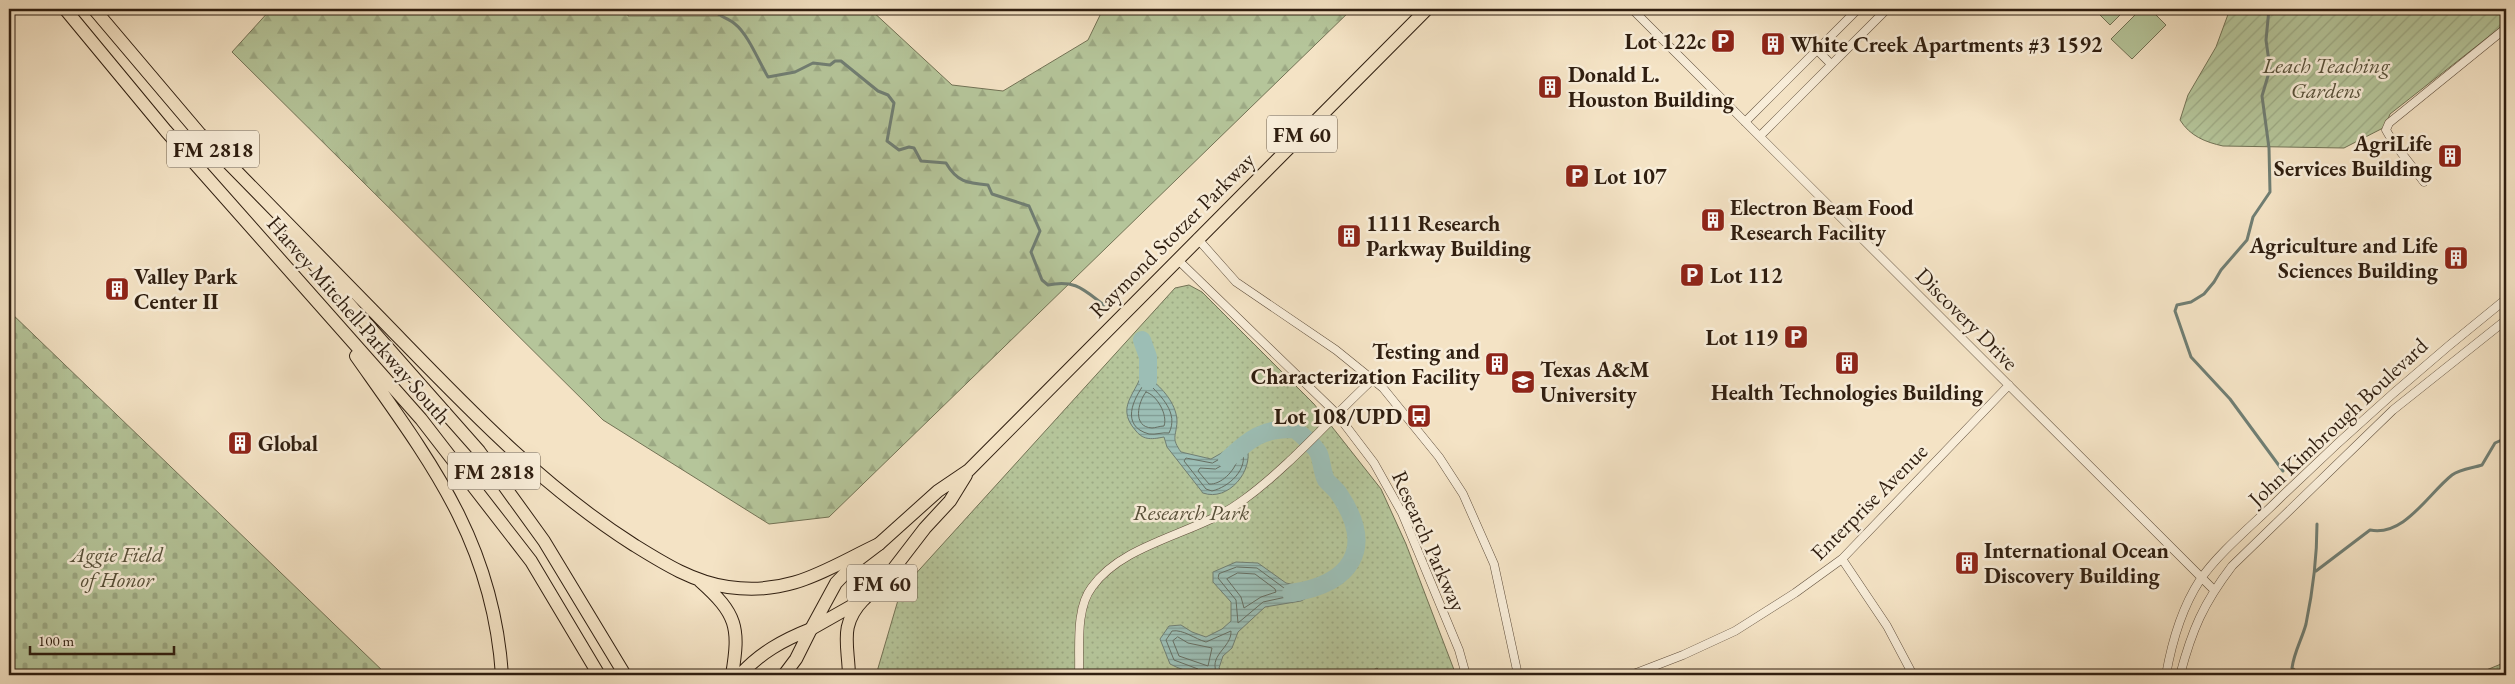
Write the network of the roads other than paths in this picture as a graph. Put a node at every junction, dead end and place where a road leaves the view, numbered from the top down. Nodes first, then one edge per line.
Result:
1 (65, 9) edge
2 (94, 9) edge
3 (1427, 9) edge
4 (1632, 9) edge
5 (1858, 9) edge
6 (1887, 9) edge
7 (2506, 28) edge
8 (1817, 50) junction
9 (1831, 64) junction
10 (1746, 122) junction
11 (200, 134) junction
12 (1760, 136) junction
13 (2424, 182) dead end
14 (1197, 238) junction
15 (1177, 259) junction
16 (2506, 299) edge
17 (317, 301) junction
18 (2479, 320) junction
19 (2506, 320) edge
20 (2489, 333) junction
21 (1372, 380) junction
22 (2009, 385) junction
23 (1336, 413) junction
24 (969, 470) junction
25 (880, 544) junction
26 (1842, 559) junction
27 (2201, 578) junction
28 (700, 581) junction
29 (2214, 590) junction
30 (864, 600) junction
31 (811, 629) junction
32 (502, 675) edge
33 (598, 675) edge
34 (625, 675) edge
35 (732, 675) edge
36 (740, 675) edge
37 (784, 675) edge
38 (849, 675) edge
39 (1079, 675) edge
40 (1466, 675) edge
41 (1518, 675) edge
42 (1632, 675) edge
43 (1913, 675) edge
44 (2166, 675) edge
45 (2180, 675) edge

1 - 17 main road, Harvey Mitchell Parkway South / FM 2818
2 - 11 main road, Harvey Mitchell Parkway South / FM 2818
3 - 14 main road, Raymond Stotzer Parkway / FM 60
4 - 10 street, Discovery Drive
5 - 8 street
6 - 9 street
7 - 13 street
8 - 9 street
8 - 10 street
9 - 12 street
10 - 12 street, Discovery Drive
11 - 28 main road
11 - 34 main road, Harvey Mitchell Parkway South / FM 2818
12 - 22 street, Discovery Drive
14 - 15 main road, Raymond Stotzer Parkway / FM 60
14 - 21 street, Research Parkway
15 - 23 street, Research Parkway
15 - 24 main road, Raymond Stotzer Parkway / FM 60
16 - 18 street, John Kimbrough Boulevard
17 - 32 main road
17 - 33 main road, Harvey Mitchell Parkway South / FM 2818
18 - 20 street
18 - 27 street, John Kimbrough Boulevard
19 - 20 street, John Kimbrough Boulevard
20 - 29 street, John Kimbrough Boulevard
21 - 23 street
21 - 41 street, Research Parkway
22 - 26 street, Enterprise Avenue
22 - 27 street, Discovery Drive
23 - 39 street
23 - 40 street, Research Parkway
24 - 25 main road, Raymond Stotzer Parkway / FM 60
24 - 30 main road, Raymond Stotzer Parkway / FM 60
25 - 28 main road
25 - 31 main road, Raymond Stotzer Parkway / FM 60
26 - 42 street, Enterprise Avenue
26 - 43 street
27 - 29 street, Discovery Drive
27 - 44 street
28 - 35 main road
29 - 45 street
30 - 31 main road, Raymond Stotzer Parkway / FM 60
30 - 38 main road
31 - 36 main road, Raymond Stotzer Parkway / FM 60
31 - 37 main road, Raymond Stotzer Parkway / FM 60

